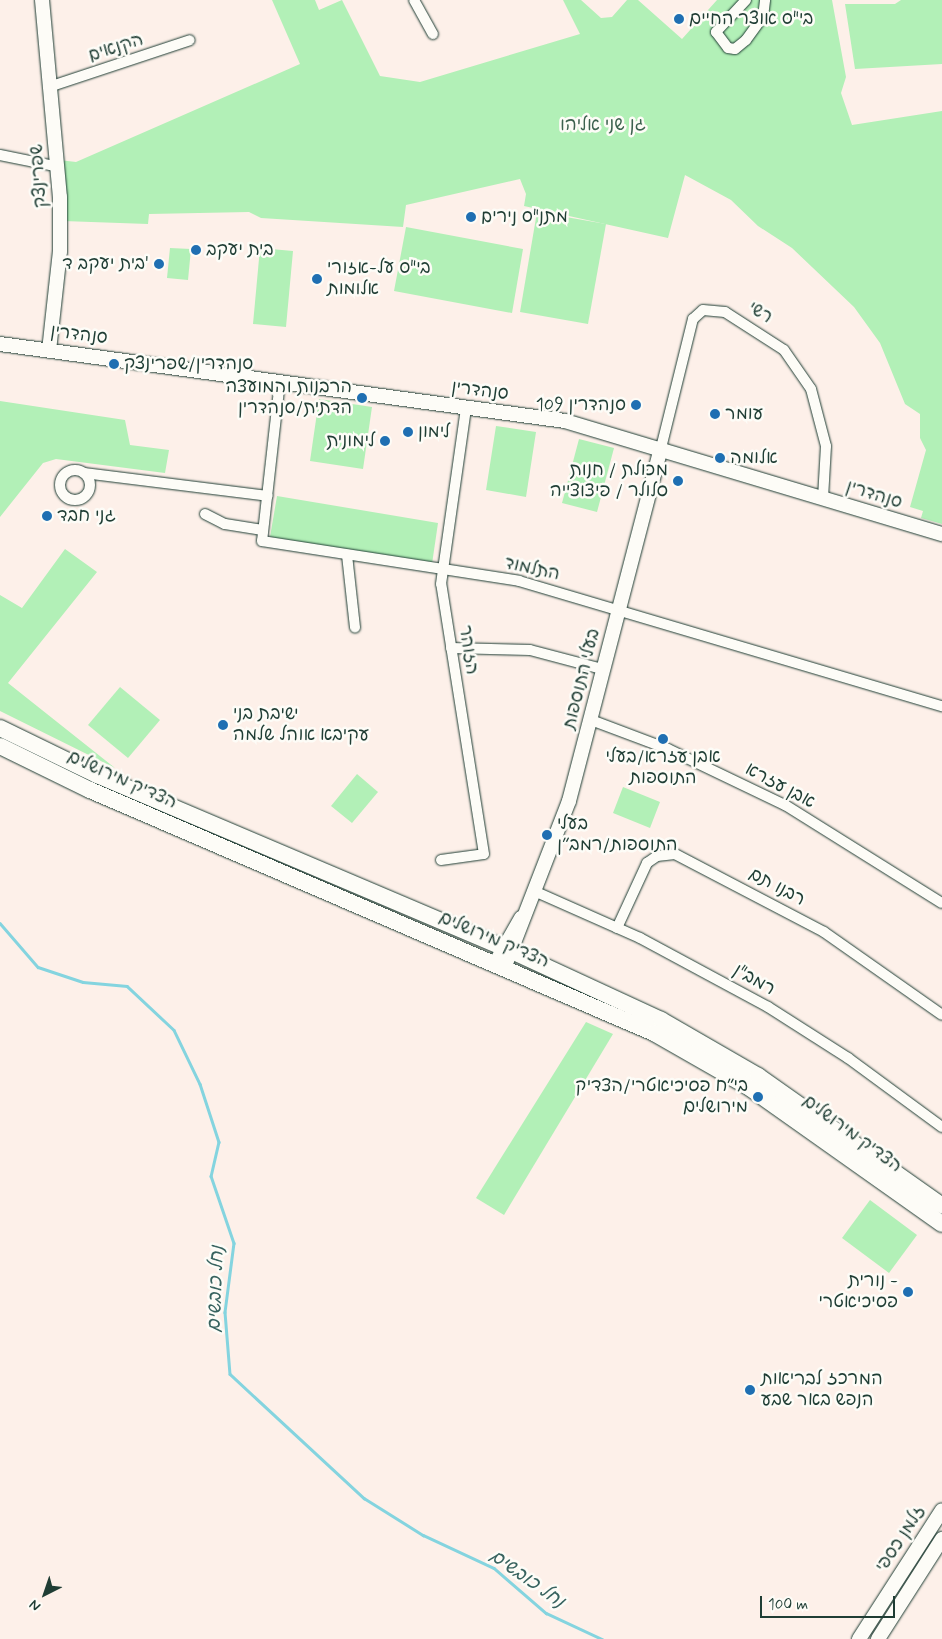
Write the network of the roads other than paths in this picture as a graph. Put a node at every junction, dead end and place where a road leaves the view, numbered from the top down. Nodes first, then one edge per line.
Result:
1 (42, 0) edge
2 (414, 0) edge
3 (746, 0) edge
4 (765, 0) edge
5 (433, 34) dead end
6 (190, 40) dead end
7 (52, 86) junction
8 (0, 155) edge
9 (59, 167) junction
10 (0, 344) edge
11 (49, 350) junction
12 (280, 381) junction
13 (466, 408) junction
14 (661, 448) junction
15 (84, 473) dead end
16 (268, 496) junction
17 (824, 498) junction
18 (205, 514) dead end
19 (263, 530) junction
20 (942, 534) edge
21 (347, 555) junction
22 (441, 570) junction
23 (619, 608) junction
24 (355, 628) dead end
25 (452, 648) junction
26 (602, 669) junction
27 (942, 706) edge
28 (591, 720) junction
29 (0, 728) edge
30 (0, 746) edge
31 (441, 860) dead end
32 (534, 891) junction
33 (942, 903) edge
34 (617, 928) junction
35 (504, 957) junction
36 (942, 1015) edge
37 (942, 1127) edge
38 (942, 1206) edge
39 (942, 1224) edge
40 (942, 1510) edge
41 (942, 1539) edge
42 (859, 1639) edge
43 (878, 1639) edge

1 - 7 street, שפרינצק
2 - 5 street
3 - 4 street
6 - 7 street, הקנאים
7 - 9 street, שפרינצק
8 - 9 street
9 - 11 street, שפרינצק
10 - 11 street, סנהדרין
11 - 12 street, סנהדרין
12 - 13 street, סנהדרין
12 - 16 street
13 - 14 street, סנהדרין
13 - 22 street, הזוהר
14 - 17 street, סנהדרין
14 - 17 street, רשי
14 - 23 street, בעלי התוספות
15 - 16 street
16 - 19 street
17 - 20 street, סנהדרין
18 - 19 street
19 - 21 street, התלמוד
21 - 22 street, התלמוד
21 - 24 street
22 - 23 street, התלמוד
22 - 25 street, הזוהר
23 - 26 street, בעלי התוספות
23 - 27 street, התלמוד
25 - 26 street
25 - 31 street, הזוהר
26 - 28 street, בעלי התוספות
28 - 32 street, בעלי התוספות
28 - 33 street, אבן עזרא
29 - 35 main road, הצדיק מירושלים
30 - 35 main road, הצדיק מירושלים
32 - 34 street, רמב"ן
32 - 35 street, בעלי התוספות
34 - 36 street, רבנו תם
34 - 37 street, רמב"ן
35 - 38 main road, הצדיק מירושלים
35 - 39 main road, הצדיק מירושלים
40 - 42 street, זלמן כספי
41 - 43 street, זלמן כספי

